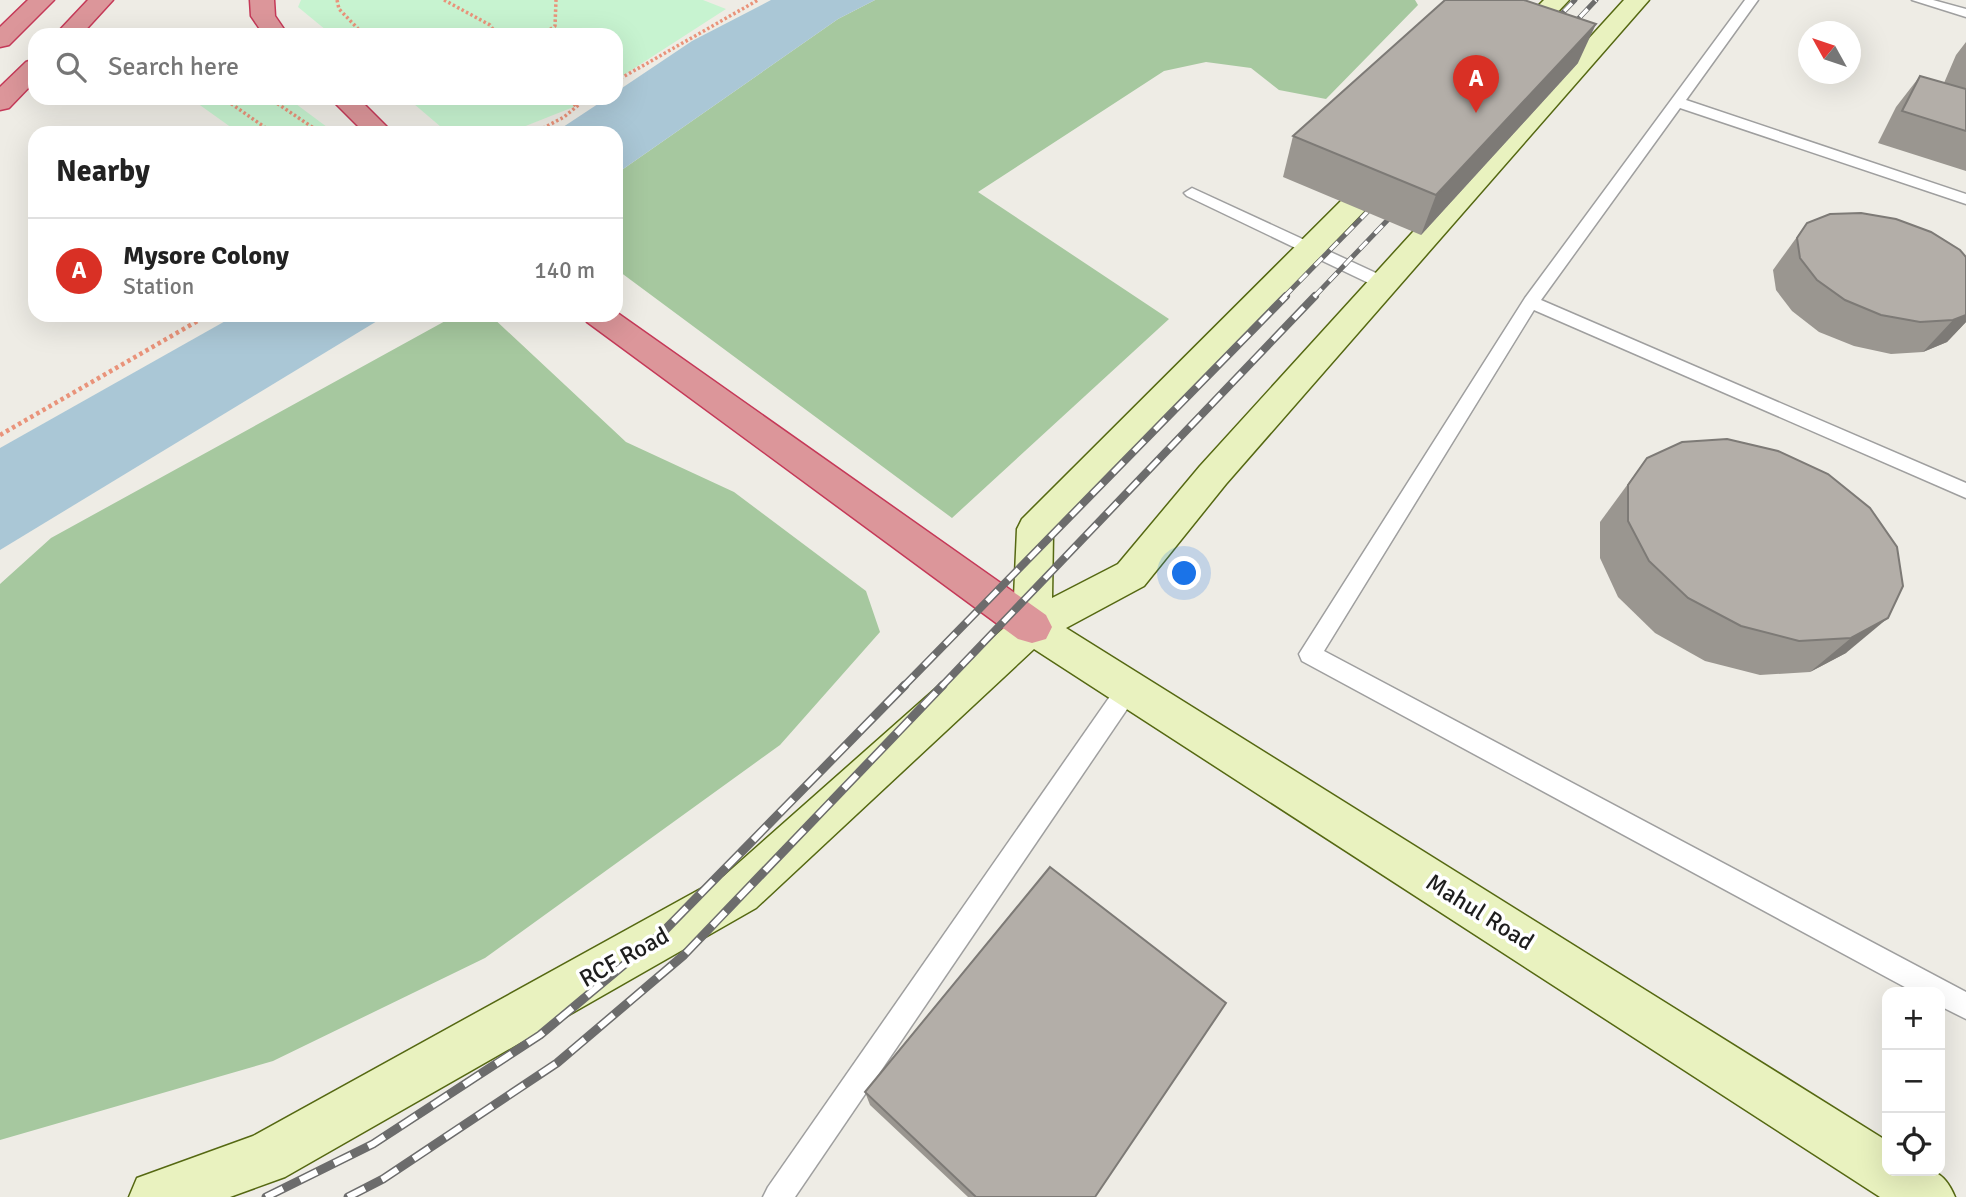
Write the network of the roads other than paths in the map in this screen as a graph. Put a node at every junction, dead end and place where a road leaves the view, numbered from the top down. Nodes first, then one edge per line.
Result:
1 (42, 0) edge
2 (102, 0) edge
3 (262, 0) edge
4 (1557, 0) edge
5 (1637, 0) edge
6 (1752, 0) edge
7 (1919, 0) edge
8 (1966, 13) edge
9 (74, 28) edge
10 (271, 28) edge
11 (0, 40) edge
12 (1490, 68) edge
13 (28, 74) edge
14 (0, 102) edge
15 (1677, 102) junction
16 (350, 105) edge
17 (372, 126) edge
18 (1413, 144) edge
19 (1192, 193) dead end
20 (1966, 199) edge
21 (1309, 250) junction
22 (1383, 283) junction
23 (1531, 302) junction
24 (608, 322) edge
25 (1966, 491) edge
26 (1032, 627) junction
27 (1128, 690) junction
28 (1966, 1006) edge
29 (156, 1197) edge
30 (778, 1197) edge
31 (1928, 1197) edge

1 - 11 highway
2 - 9 highway
3 - 10 highway
4 - 12 main road
5 - 22 main road, RCF Road
6 - 15 lane
7 - 8 lane
13 - 14 highway
15 - 20 lane
15 - 23 lane
16 - 17 highway
18 - 21 main road
19 - 21 lane
21 - 22 lane
21 - 26 main road
22 - 26 main road, RCF Road
23 - 25 lane
23 - 28 lane
24 - 26 highway
26 - 27 main road, Mahul Road
26 - 29 main road, RCF Road
27 - 30 lane
27 - 31 main road, Mahul Road

